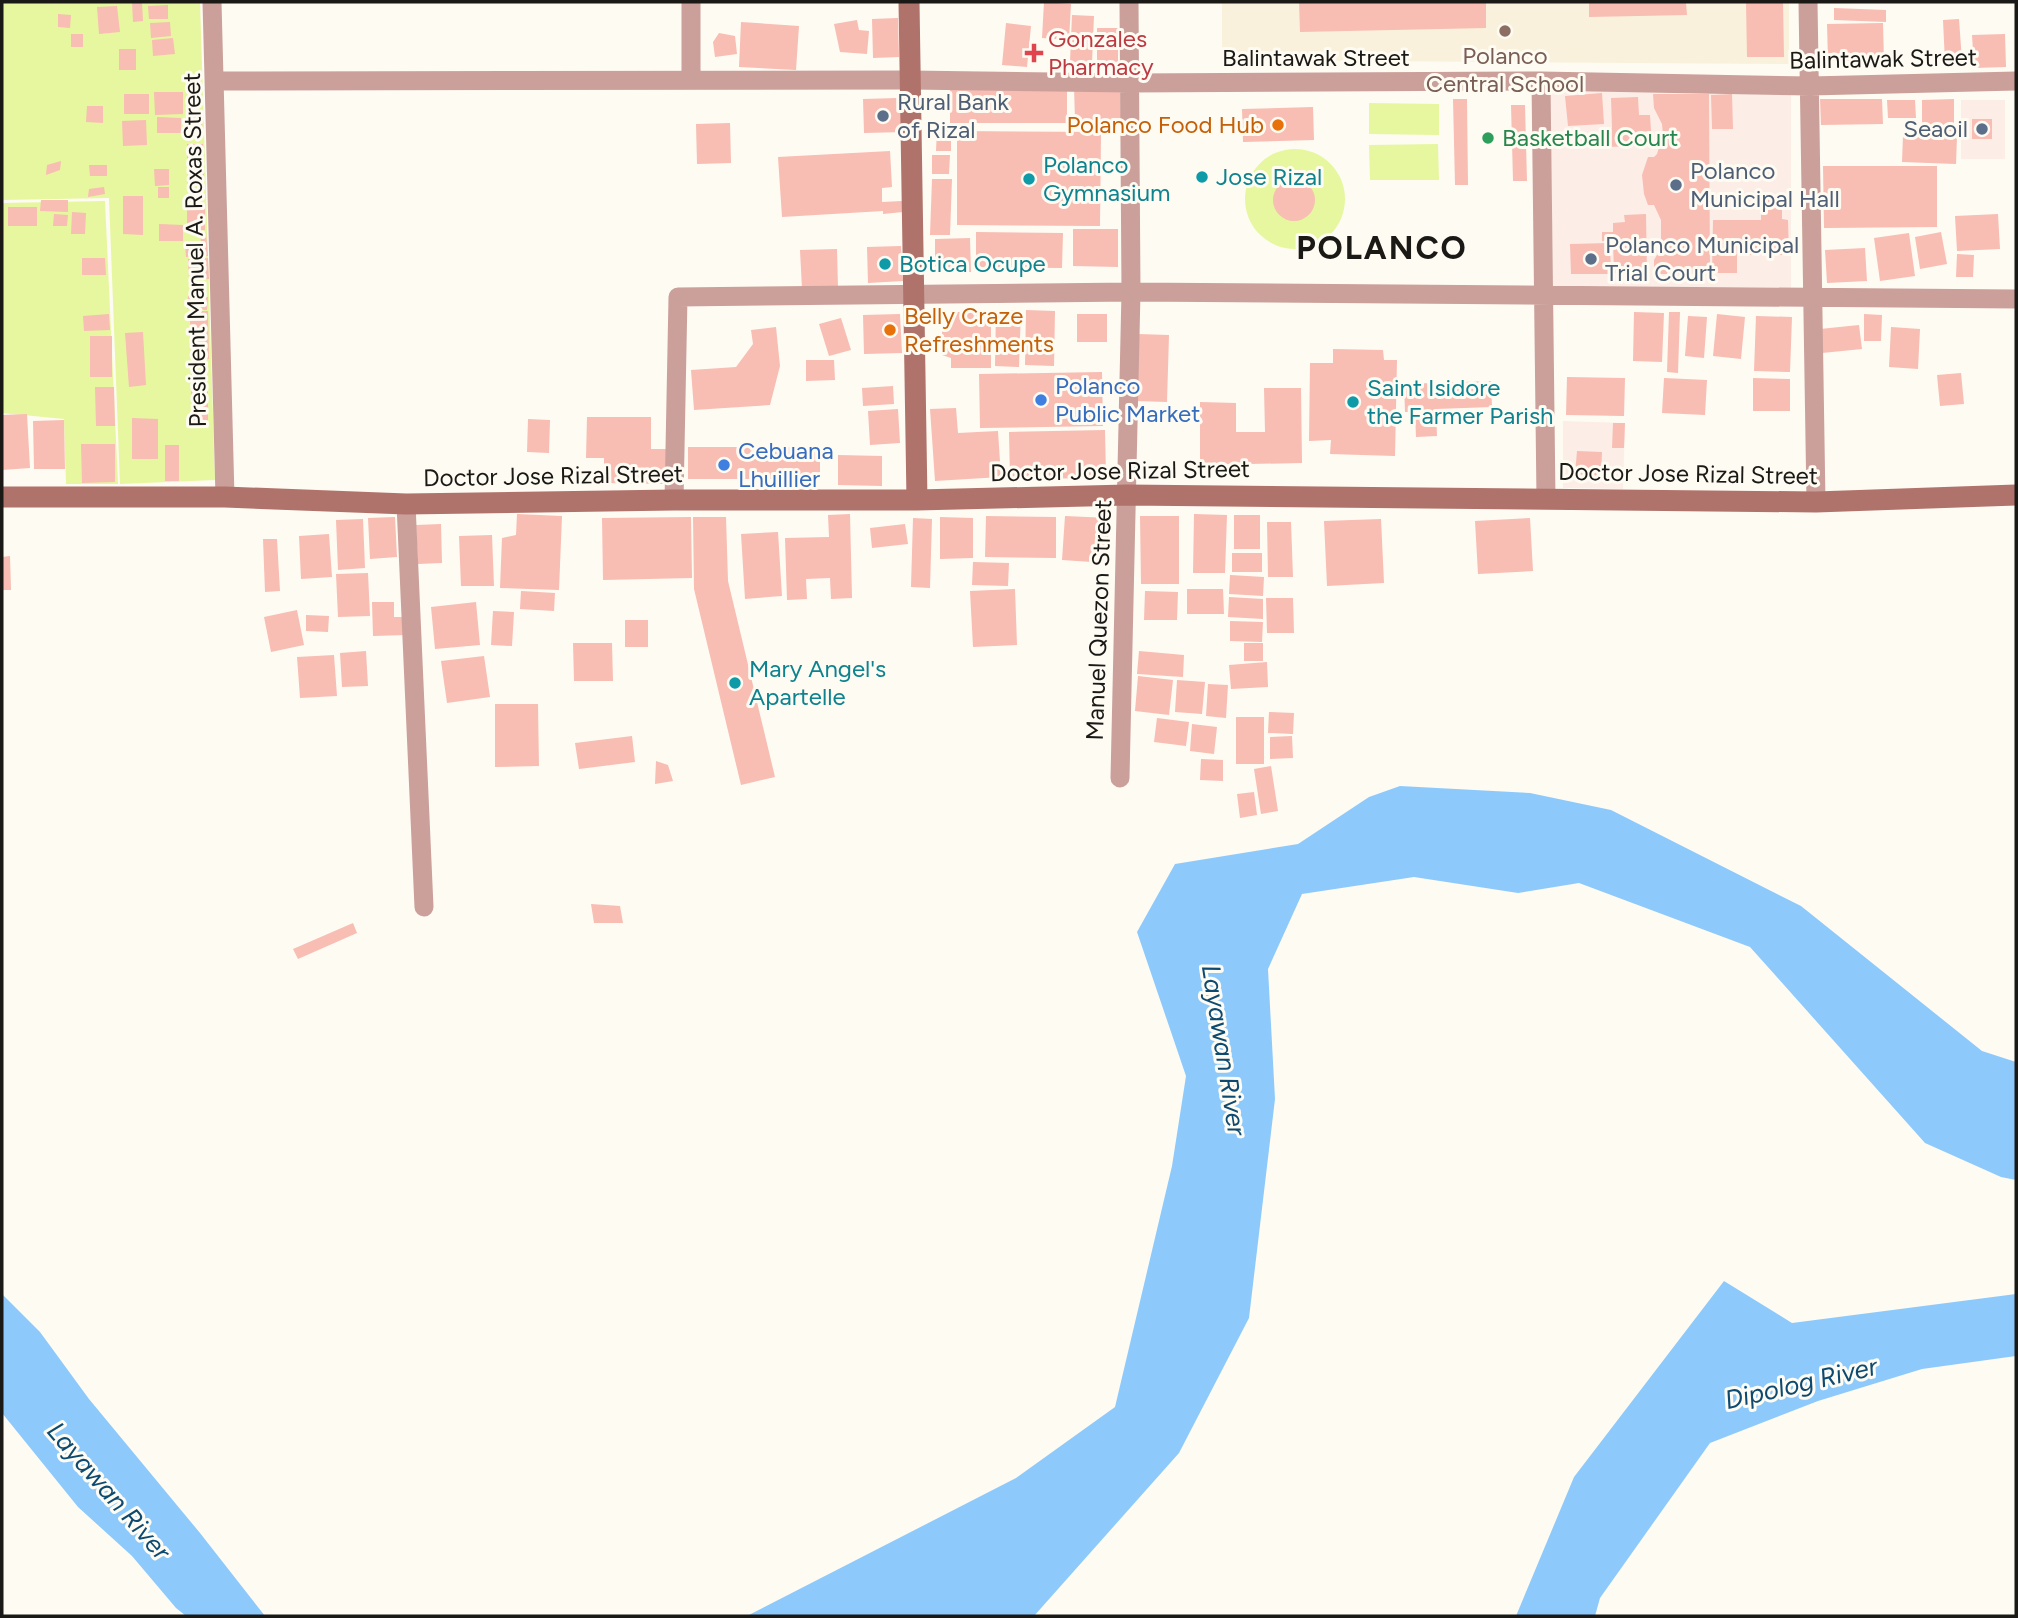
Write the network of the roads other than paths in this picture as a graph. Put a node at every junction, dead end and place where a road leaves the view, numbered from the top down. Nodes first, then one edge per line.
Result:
1 (212, 2) edge
2 (691, 2) edge
3 (909, 2) edge
4 (1129, 2) edge
5 (1808, 2) edge
6 (691, 80) junction
7 (910, 80) junction
8 (215, 81) junction
9 (1541, 81) junction
10 (2016, 81) edge
11 (1129, 83) junction
12 (1810, 86) junction
13 (1131, 292) junction
14 (1544, 294) junction
15 (914, 295) junction
16 (1814, 297) junction
17 (2016, 299) edge
18 (1127, 495) junction
19 (2016, 495) edge
20 (2, 497) edge
21 (225, 497) junction
22 (1546, 499) junction
23 (674, 500) junction
24 (917, 500) junction
25 (1816, 502) junction
26 (406, 505) junction
27 (1120, 778) dead end
28 (424, 907) dead end

1 - 8 street, President Manuel A. Roxas Street
2 - 6 street
3 - 7 main road
4 - 11 street, Manuel Quezon Street
5 - 12 street
6 - 7 street, Balintawak Street
6 - 8 street, Balintawak Street
7 - 11 street, Balintawak Street
7 - 15 main road
8 - 21 street, President Manuel A. Roxas Street
9 - 11 street, Balintawak Street
9 - 12 street, Balintawak Street
9 - 14 street
10 - 12 street, Balintawak Street
11 - 13 street, Manuel Quezon Street
12 - 16 street
13 - 14 street
13 - 15 street
13 - 18 street, Manuel Quezon Street
14 - 16 street
14 - 22 street
15 - 23 street
15 - 24 main road
16 - 17 street
16 - 25 street
18 - 22 main road, Doctor Jose Rizal Street
18 - 24 main road, Doctor Jose Rizal Street
18 - 27 street, Manuel Quezon Street
19 - 25 main road, Doctor Jose Rizal Street
20 - 21 main road, Doctor Jose Rizal Street
21 - 26 main road, Doctor Jose Rizal Street
22 - 25 main road, Doctor Jose Rizal Street
23 - 24 main road, Doctor Jose Rizal Street
23 - 26 main road, Doctor Jose Rizal Street
26 - 28 street

